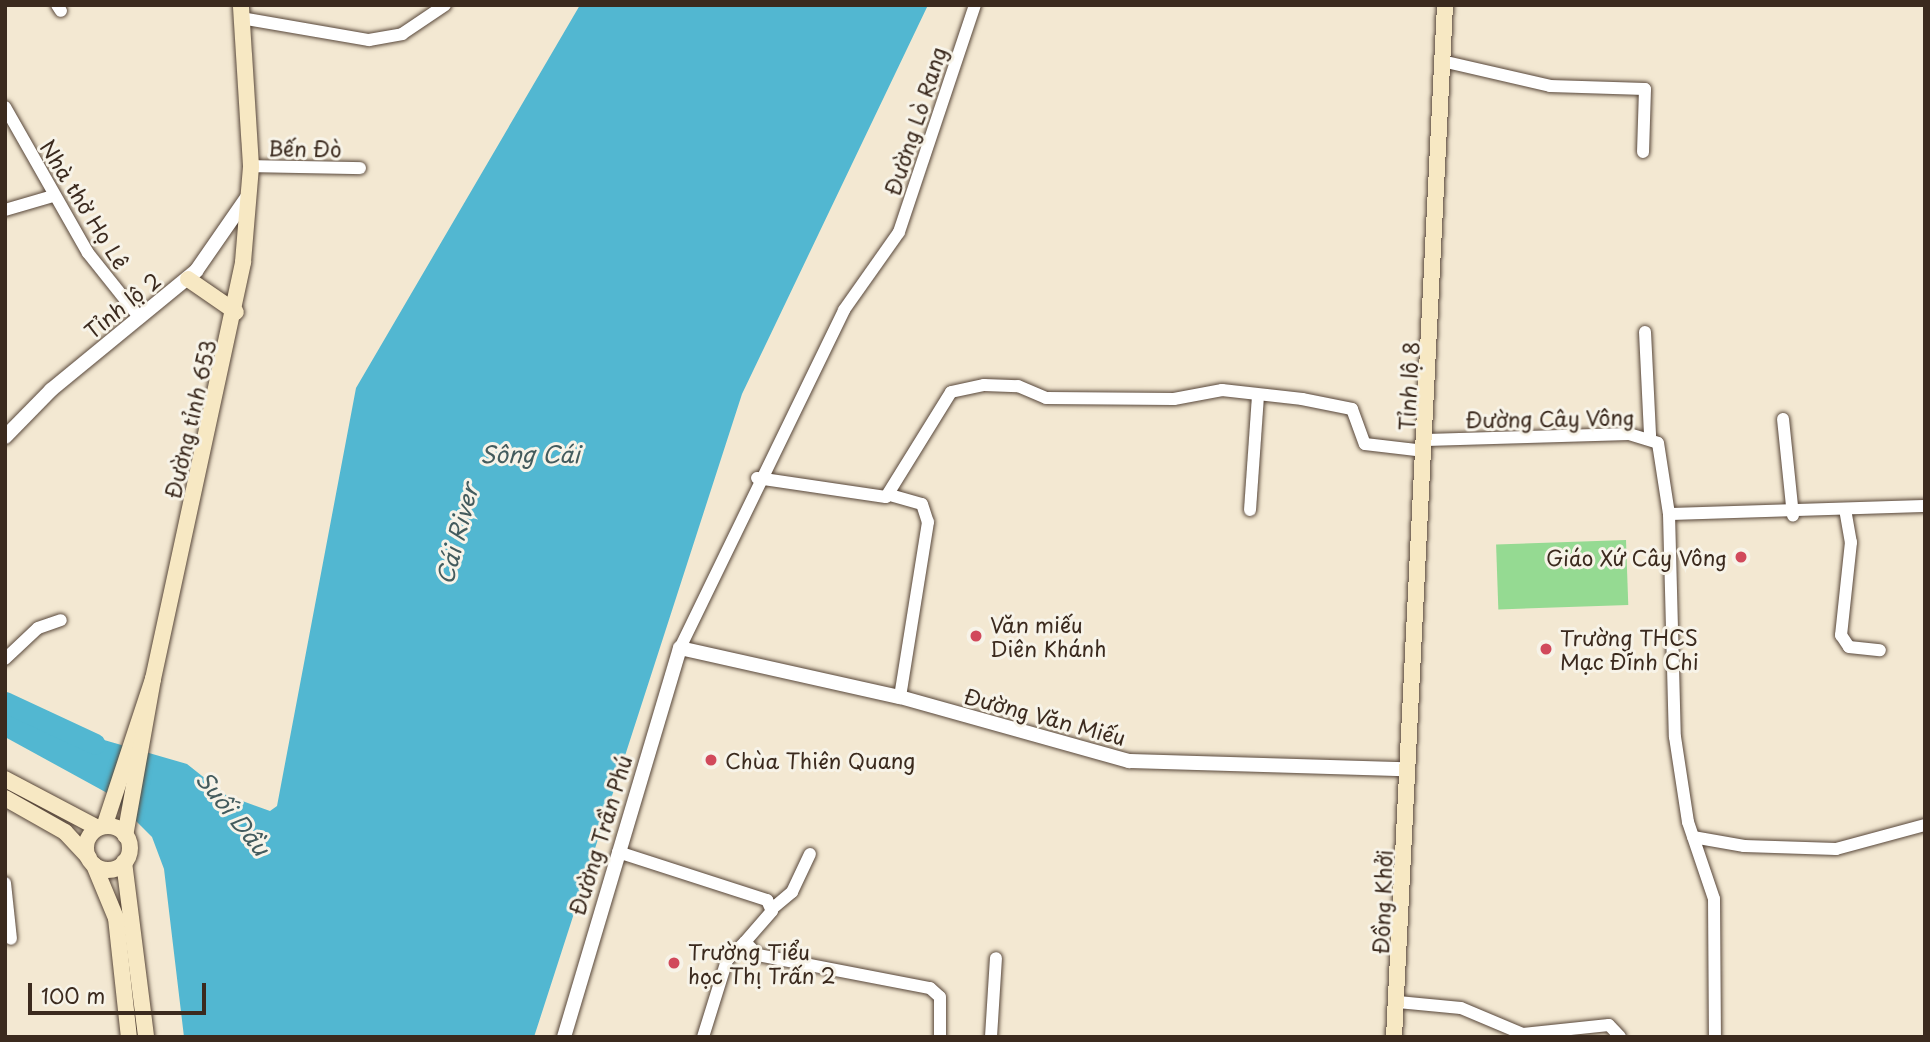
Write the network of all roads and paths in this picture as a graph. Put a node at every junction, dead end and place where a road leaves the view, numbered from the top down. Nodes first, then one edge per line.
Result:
1 (445, 5) edge
2 (975, 5) edge
3 (1445, 5) edge
4 (241, 12) edge
5 (1442, 61) junction
6 (5, 107) edge
7 (1643, 152) dead end
8 (251, 166) junction
9 (359, 168) dead end
10 (250, 193) junction
11 (53, 196) junction
12 (5, 210) edge
13 (188, 279) junction
14 (236, 312) junction
15 (139, 317) junction
16 (1645, 332) dead end
17 (1258, 395) junction
18 (1783, 419) dead end
19 (1650, 436) junction
20 (5, 437) edge
21 (1426, 446) junction
22 (757, 478) junction
23 (890, 495) junction
24 (1925, 506) edge
25 (1844, 509) junction
26 (1250, 510) dead end
27 (1669, 514) junction
28 (1793, 515) junction
29 (61, 620) dead end
30 (680, 648) junction
31 (1880, 650) dead end
32 (5, 659) edge
33 (900, 697) junction
34 (1406, 769) junction
35 (5, 779) edge
36 (5, 798) edge
37 (124, 804) junction
38 (1925, 825) edge
39 (101, 826) junction
40 (125, 836) junction
41 (1693, 837) junction
42 (618, 852) junction
43 (810, 854) dead end
44 (92, 861) junction
45 (124, 862) junction
46 (5, 883) edge
47 (773, 908) junction
48 (11, 939) dead end
49 (745, 942) junction
50 (996, 958) dead end
51 (1398, 1002) junction
52 (129, 1037) edge
53 (146, 1037) edge
54 (564, 1037) edge
55 (703, 1037) edge
56 (940, 1037) edge
57 (991, 1037) edge
58 (1394, 1037) edge
59 (1619, 1037) edge
60 (1715, 1037) edge

1 - 4 street
2 - 22 street, Đường Lò Rang
3 - 5 main road, Tỉnh lộ 8
4 - 8 main road
5 - 7 street
5 - 21 main road, Tỉnh lộ 8
6 - 11 street, Nhà thờ Họ Lê
8 - 9 street, Bến Đò
8 - 10 main road, Đường tỉnh 653
10 - 13 street, Tỉnh lộ 2
10 - 14 main road, Đường tỉnh 653
11 - 12 street
11 - 15 street, Nhà thờ Họ Lê
13 - 14 main road
13 - 15 street, Tỉnh lộ 2
14 - 37 main road, Đường tỉnh 653
15 - 20 street, Tỉnh lộ 2
16 - 19 street
17 - 21 street, Đường Cây Vông
17 - 23 street
17 - 26 street
18 - 28 street
19 - 21 street, Đường Cây Vông
19 - 27 street, Đường Cây Vông
21 - 34 main road, Tỉnh lộ 8
22 - 23 street
22 - 30 street, Đường Lò Rang
23 - 33 street
24 - 25 street
25 - 28 street
25 - 31 street
27 - 28 street
27 - 41 street, Đường Cây Vông
29 - 32 street
30 - 33 street, Đường Văn Miếu
30 - 42 street, Đường Trần Phú
33 - 34 street, Đường Văn Miếu
34 - 51 main road, Đồng Khởi
35 - 39 main road
36 - 44 main road
37 - 39 main road, Đường tỉnh 653
37 - 40 main road, Đường tỉnh 653
38 - 41 street
39 - 40 main road
39 - 44 main road
40 - 45 main road
41 - 60 street, Đường Cây Vông
42 - 47 street
42 - 54 street, Đường Trần Phú
43 - 47 street
44 - 45 main road
44 - 52 main road
45 - 53 main road
46 - 48 street
47 - 49 street
49 - 55 street
49 - 56 street
50 - 57 street
51 - 58 main road, Đồng Khởi
51 - 59 street

